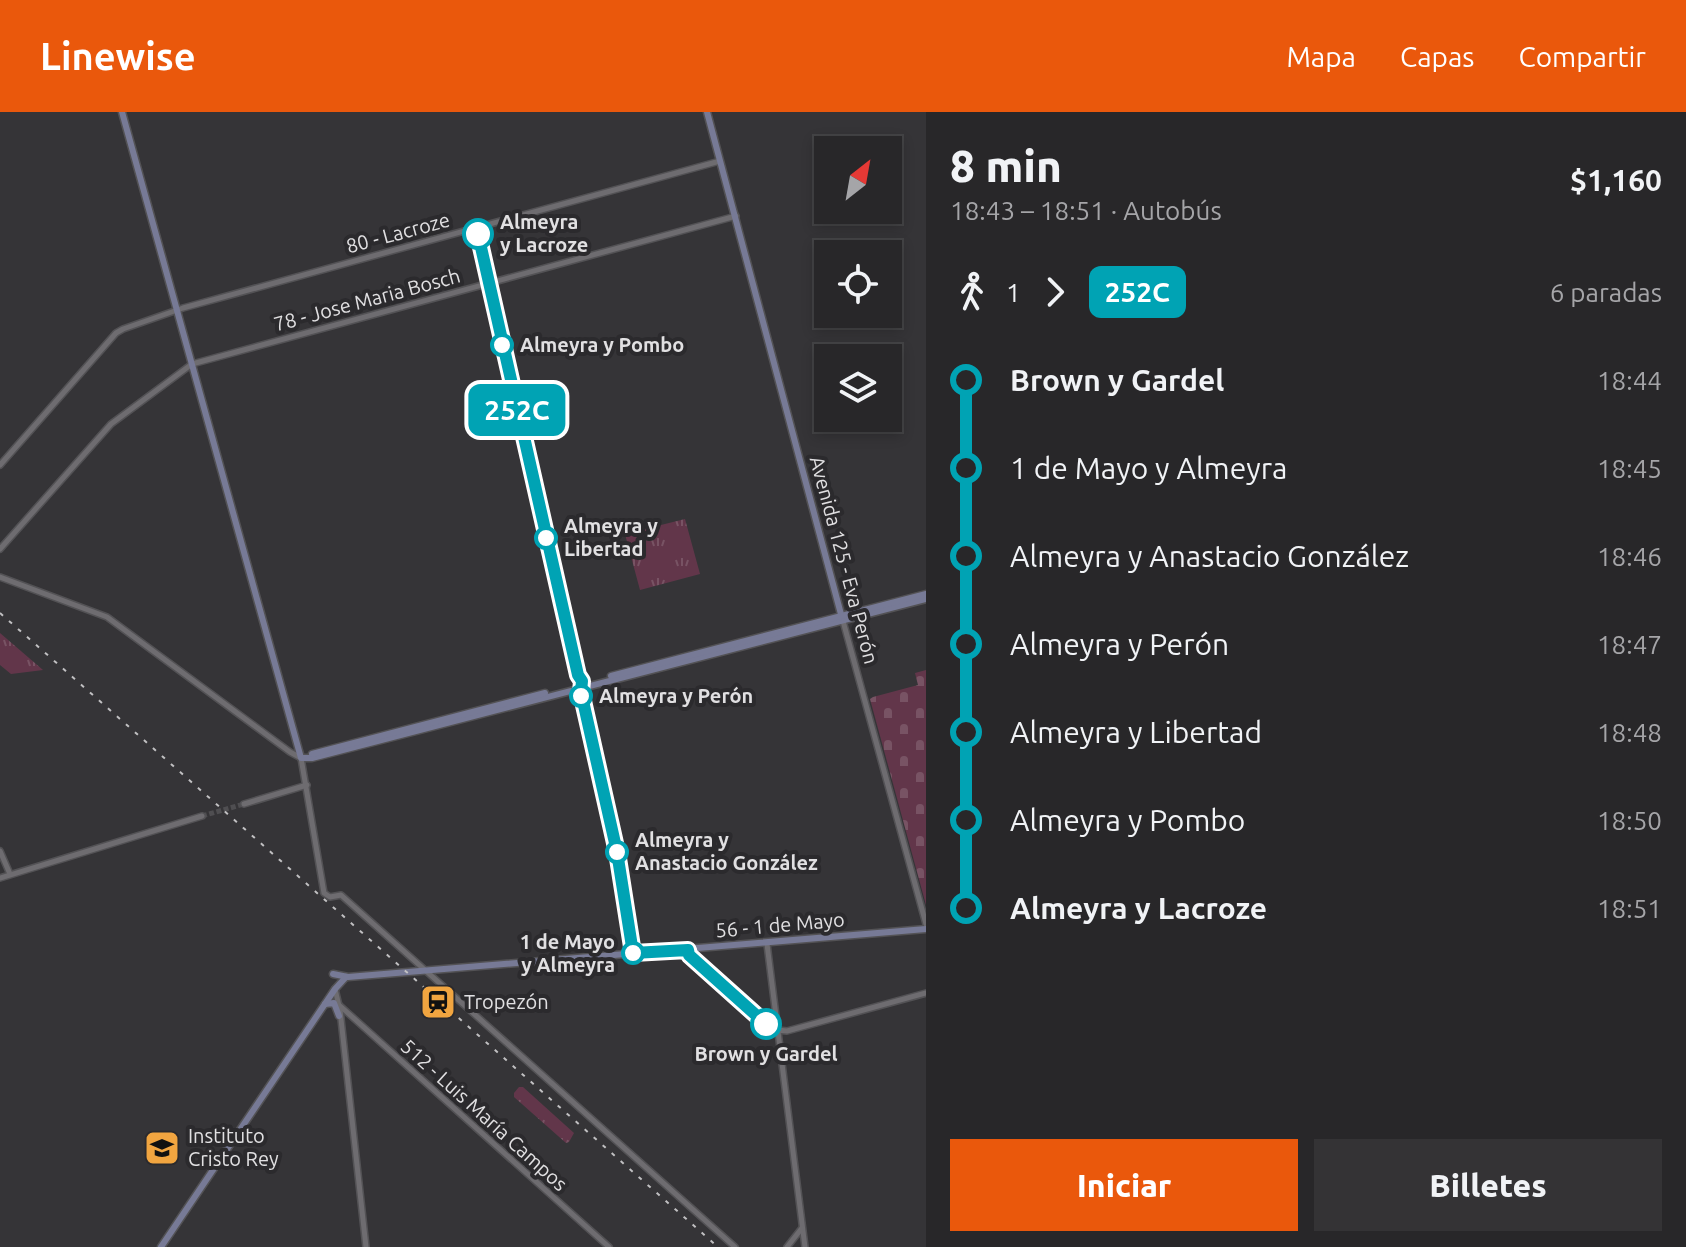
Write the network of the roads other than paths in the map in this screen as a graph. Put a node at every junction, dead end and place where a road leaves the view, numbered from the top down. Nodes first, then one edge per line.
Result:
1 (122, 112) edge
2 (707, 112) edge
3 (720, 161) junction
4 (736, 216) junction
5 (177, 310) junction
6 (192, 364) junction
7 (0, 465) edge
8 (0, 549) edge
9 (0, 577) edge
10 (926, 596) edge
11 (843, 619) junction
12 (303, 758) junction
13 (307, 785) junction
14 (244, 804) tunnel mouth
15 (202, 816) tunnel mouth
16 (0, 851) edge
17 (10, 874) junction
18 (0, 878) edge
19 (926, 926) edge
20 (767, 944) junction
21 (424, 971) junction
22 (333, 974) dead end
23 (348, 977) junction
24 (335, 989) junction
25 (926, 993) edge
26 (325, 1004) junction
27 (339, 1005) junction
28 (339, 1016) junction
29 (777, 1030) junction
30 (803, 1227) junction
31 (161, 1247) edge
32 (366, 1247) edge
33 (609, 1247) edge
34 (735, 1247) edge
35 (787, 1247) edge
36 (805, 1247) edge

1 - 5 main road
2 - 3 main road, Avenida 125 - Eva Perón
3 - 4 main road, Avenida 125 - Eva Perón
3 - 5 street, 80 - Lacroze
4 - 6 street, 78 - Jose Maria Bosch
4 - 11 main road, Avenida 125 - Eva Perón
5 - 6 main road
5 - 7 street, 80 - Lacroze
6 - 8 street
6 - 12 main road
9 - 12 street
10 - 11 main road
11 - 12 main road
11 - 19 street, Avenida 125 - Eva Perón
12 - 13 street
13 - 14 street
13 - 21 street
15 - 17 street
16 - 17 street
17 - 18 street
19 - 20 main road, 56 - 1 de Mayo
20 - 21 main road, 56 - 1 de Mayo
20 - 29 street
21 - 23 main road, 56 - 1 de Mayo
21 - 34 street
22 - 23 main road, 56 - 1 de Mayo
23 - 24 main road
24 - 26 main road
24 - 27 street
25 - 29 street
26 - 28 main road
26 - 31 main road
27 - 28 street
27 - 33 street, 512 - Luis María Campos
28 - 32 street
29 - 30 street
30 - 35 street
30 - 36 street

